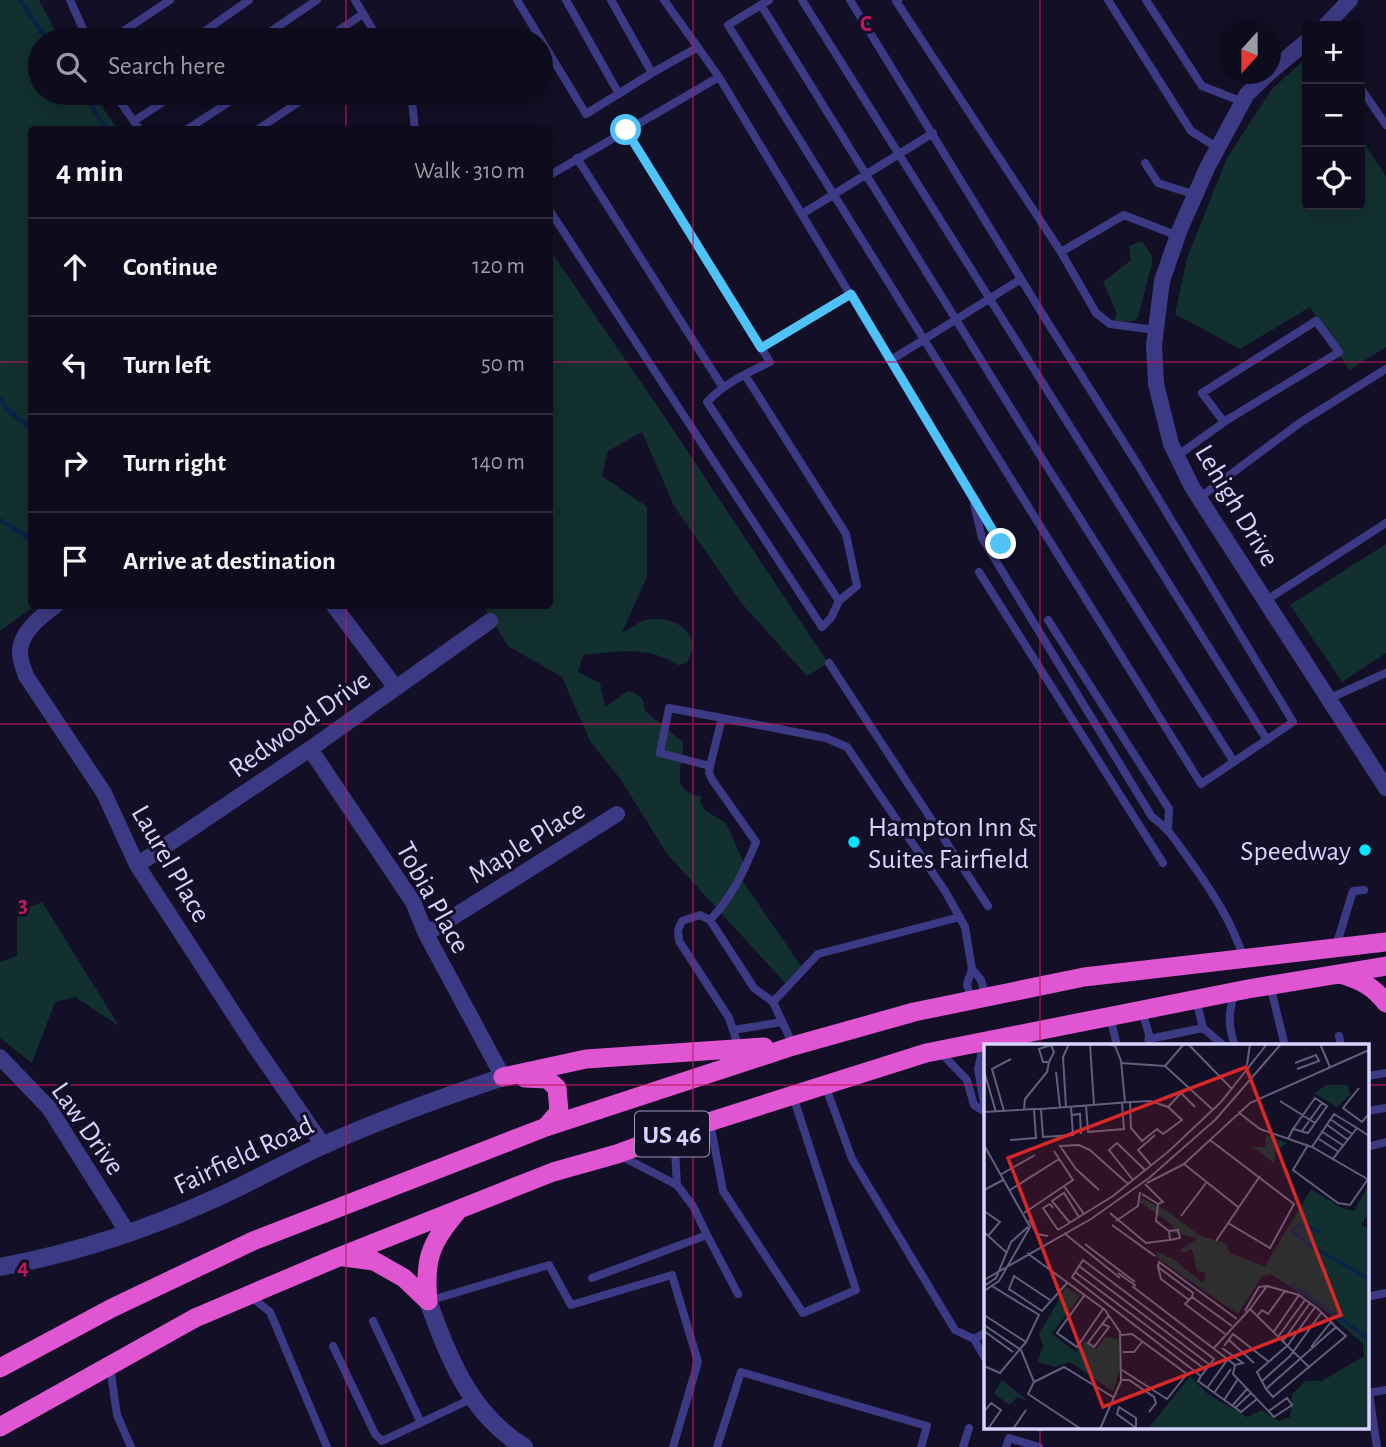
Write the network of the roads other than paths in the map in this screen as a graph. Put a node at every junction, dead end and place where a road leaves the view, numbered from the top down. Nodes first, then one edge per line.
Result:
1 (70, 0) edge
2 (170, 0) edge
3 (249, 0) edge
4 (317, 0) edge
5 (355, 0) edge
6 (517, 0) edge
7 (566, 0) edge
8 (611, 0) edge
9 (664, 0) edge
10 (802, 0) edge
11 (850, 0) edge
12 (898, 0) edge
13 (1108, 0) edge
14 (1146, 0) edge
15 (765, 2) edge
16 (1345, 2) edge
17 (363, 13) junction
18 (1329, 21) edge
19 (83, 28) edge
20 (128, 28) edge
21 (209, 28) edge
22 (276, 28) edge
23 (341, 28) edge
24 (372, 28) edge
25 (534, 28) edge
26 (1302, 45) edge
27 (698, 47) junction
28 (553, 59) edge
29 (1281, 63) edge
30 (652, 73) junction
31 (719, 77) junction
32 (1259, 84) edge
33 (619, 94) junction
34 (1365, 94) edge
35 (1243, 102) junction
36 (123, 105) edge
37 (159, 105) edge
38 (225, 105) edge
39 (294, 105) edge
40 (412, 105) edge
41 (134, 121) junction
42 (1386, 125) edge
43 (137, 126) edge
44 (192, 126) edge
45 (263, 126) edge
46 (415, 126) edge
47 (626, 130) junction
48 (933, 133) junction
49 (1218, 148) junction
50 (899, 154) junction
51 (577, 158) junction
52 (1146, 163) dead end
53 (553, 172) edge
54 (867, 175) junction
55 (834, 195) junction
56 (1196, 195) junction
57 (802, 214) junction
58 (553, 216) edge
59 (1178, 236) junction
60 (1061, 252) junction
61 (1021, 279) junction
62 (851, 294) junction
63 (990, 298) junction
64 (955, 318) junction
65 (1156, 330) junction
66 (923, 339) junction
67 (761, 348) junction
68 (891, 360) junction
69 (1386, 369) edge
70 (745, 375) junction
71 (722, 386) junction
72 (1224, 422) junction
73 (1177, 456) junction
74 (972, 495) junction
75 (1199, 498) junction
76 (1386, 523) edge
77 (1007, 555) dead end
78 (979, 572) dead end
79 (839, 601) junction
80 (1265, 601) junction
81 (51, 609) edge
82 (336, 609) edge
83 (1048, 620) dead end
84 (490, 621) dead end
85 (829, 663) dead end
86 (1386, 673) edge
87 (396, 688) junction
88 (1328, 699) junction
89 (722, 718) junction
90 (1268, 740) junction
91 (310, 749) junction
92 (1234, 762) junction
93 (710, 766) junction
94 (1386, 789) edge
95 (617, 814) dead end
96 (1168, 828) junction
97 (1164, 863) dead end
98 (137, 865) junction
99 (1364, 890) dead end
100 (988, 906) dead end
101 (960, 918) junction
102 (710, 920) junction
103 (426, 934) junction
104 (1386, 942) edge
105 (1335, 949) junction
106 (1244, 959) junction
107 (1386, 966) edge
108 (972, 970) junction
109 (1336, 973) junction
110 (1270, 985) junction
111 (1236, 991) junction
112 (978, 999) junction
113 (1196, 999) junction
114 (773, 1002) junction
115 (1386, 1003) edge
116 (1141, 1010) junction
117 (1110, 1016) junction
118 (782, 1021) junction
119 (1203, 1028) junction
120 (1339, 1036) dead end
121 (736, 1039) junction
122 (984, 1042) junction
123 (1148, 1043) edge
124 (1117, 1044) edge
125 (1222, 1044) edge
126 (1234, 1044) edge
127 (1285, 1044) edge
128 (1341, 1044) edge
129 (793, 1046) junction
130 (939, 1051) junction
131 (0, 1057) edge
132 (1386, 1073) edge
133 (1368, 1076) edge
134 (503, 1077) junction
135 (825, 1085) junction
136 (793, 1096) junction
137 (984, 1097) edge
138 (1386, 1108) edge
139 (1368, 1111) edge
140 (984, 1114) edge
141 (710, 1122) junction
142 (546, 1127) junction
143 (674, 1133) junction
144 (1386, 1142) edge
145 (323, 1145) junction
146 (1368, 1147) edge
147 (617, 1154) junction
148 (677, 1185) junction
149 (460, 1209) junction
150 (128, 1233) junction
151 (707, 1234) junction
152 (341, 1256) junction
153 (0, 1267) edge
154 (592, 1278) dead end
155 (1386, 1293) edge
156 (738, 1294) dead end
157 (250, 1295) junction
158 (1368, 1297) edge
159 (428, 1301) junction
160 (373, 1321) dead end
161 (984, 1334) edge
162 (974, 1339) junction
163 (333, 1346) dead end
164 (984, 1355) edge
165 (110, 1364) junction
166 (0, 1368) edge
167 (1386, 1390) edge
168 (1368, 1393) edge
169 (471, 1399) junction
170 (20, 1414) junction
171 (421, 1423) junction
172 (0, 1427) edge
173 (970, 1428) dead end
174 (0, 1440) edge
175 (131, 1447) edge
176 (327, 1447) edge
177 (524, 1447) edge
178 (673, 1447) edge
179 (717, 1447) edge
180 (921, 1447) edge
181 (963, 1447) edge
182 (1006, 1447) edge
183 (1039, 1447) edge
184 (1377, 1447) edge

1 - 19 lane
2 - 20 lane
3 - 21 lane
4 - 22 lane
5 - 17 lane
6 - 25 lane
7 - 33 lane
8 - 30 lane
9 - 27 lane
10 - 50 lane
11 - 48 lane
12 - 60 lane
13 - 49 lane
14 - 35 lane
15 - 54 lane
15 - 55 lane
16 - 18 street
17 - 23 lane
17 - 24 lane
26 - 29 street, Lehigh Drive
27 - 30 lane
27 - 31 lane
28 - 33 lane
30 - 33 lane
31 - 47 lane
31 - 57 lane
32 - 35 street, Lehigh Drive
34 - 42 lane
35 - 49 street, Lehigh Drive
36 - 41 lane
37 - 41 lane
38 - 44 lane
39 - 45 lane
40 - 46 lane
41 - 43 lane
47 - 51 lane
47 - 67 lane
48 - 50 lane
48 - 61 lane
49 - 56 street, Lehigh Drive
50 - 54 lane
50 - 63 lane
51 - 53 lane
51 - 71 lane
52 - 56 lane
54 - 55 lane
54 - 64 lane
55 - 57 lane
55 - 66 lane
56 - 59 street, Lehigh Drive
57 - 62 lane
58 - 79 lane
59 - 60 lane
59 - 65 street, Lehigh Drive
60 - 65 lane
61 - 63 lane
61 - 90 lane
62 - 67 lane
62 - 68 lane
63 - 64 lane
63 - 90 lane
64 - 66 lane
64 - 92 lane
65 - 73 street, Lehigh Drive
66 - 68 lane
66 - 92 lane
67 - 70 lane
68 - 74 lane
69 - 75 lane
70 - 71 lane
70 - 79 lane
71 - 79 lane
72 - 72 lane
72 - 73 lane
73 - 75 street, Lehigh Drive
74 - 77 lane
74 - 96 lane
75 - 80 street, Lehigh Drive
76 - 80 lane
78 - 97 lane
80 - 88 street, Lehigh Drive
81 - 98 street, Laurel Place
82 - 87 street
83 - 96 lane
84 - 87 street, Redwood Drive
85 - 100 lane
86 - 88 lane
87 - 91 street, Redwood Drive
88 - 94 street, Lehigh Drive
89 - 93 lane
89 - 93 lane
89 - 101 lane
90 - 92 lane
91 - 98 street, Redwood Drive
91 - 103 street, Tobia Place
93 - 102 lane
95 - 103 street, Maple Place
96 - 106 lane
98 - 145 street, Laurel Place
99 - 105 lane
101 - 108 lane
101 - 114 lane
102 - 114 lane
102 - 121 lane
103 - 134 street, Tobia Place
104 - 105 highway, US 46
105 - 106 highway, US 46
106 - 112 highway, US 46
107 - 109 highway, US 46
108 - 112 lane
108 - 112 lane
109 - 110 highway, US 46
109 - 115 highway
110 - 111 highway, US 46
110 - 127 lane
111 - 113 highway, US 46
111 - 126 lane
112 - 129 highway, US 46
113 - 116 highway, US 46
113 - 119 lane
114 - 118 lane
116 - 117 highway, US 46
116 - 123 lane
117 - 122 highway, US 46
117 - 124 lane
118 - 121 lane
118 - 129 lane
119 - 123 lane
119 - 125 lane
120 - 128 lane
121 - 129 highway
121 - 134 highway
122 - 130 highway, US 46
122 - 137 lane
129 - 142 highway, US 46
130 - 135 highway, US 46
130 - 140 lane
131 - 150 street, Law Drive
132 - 133 lane
134 - 142 highway
134 - 145 street, Fairfield Road
135 - 136 highway, US 46
135 - 162 lane
136 - 141 highway, US 46
136 - 141 lane
138 - 139 lane
141 - 143 highway, US 46
142 - 166 highway, US 46
143 - 147 highway, US 46
143 - 148 lane
144 - 146 lane
145 - 150 street, Fairfield Road
147 - 148 lane
147 - 149 highway, US 46
148 - 151 lane
149 - 152 highway, US 46
149 - 159 highway
150 - 153 street, Fairfield Road
151 - 154 lane
151 - 156 lane
152 - 157 highway, US 46
152 - 159 highway
155 - 158 lane
157 - 165 highway, US 46
157 - 176 lane
159 - 169 street
159 - 178 lane
160 - 171 lane
161 - 162 lane
162 - 164 lane
163 - 171 lane
165 - 170 highway, US 46
165 - 175 lane
167 - 168 lane
168 - 184 lane
169 - 171 lane
169 - 177 street
170 - 172 highway, US 46
170 - 174 lane
173 - 181 lane
179 - 180 lane
182 - 183 lane

